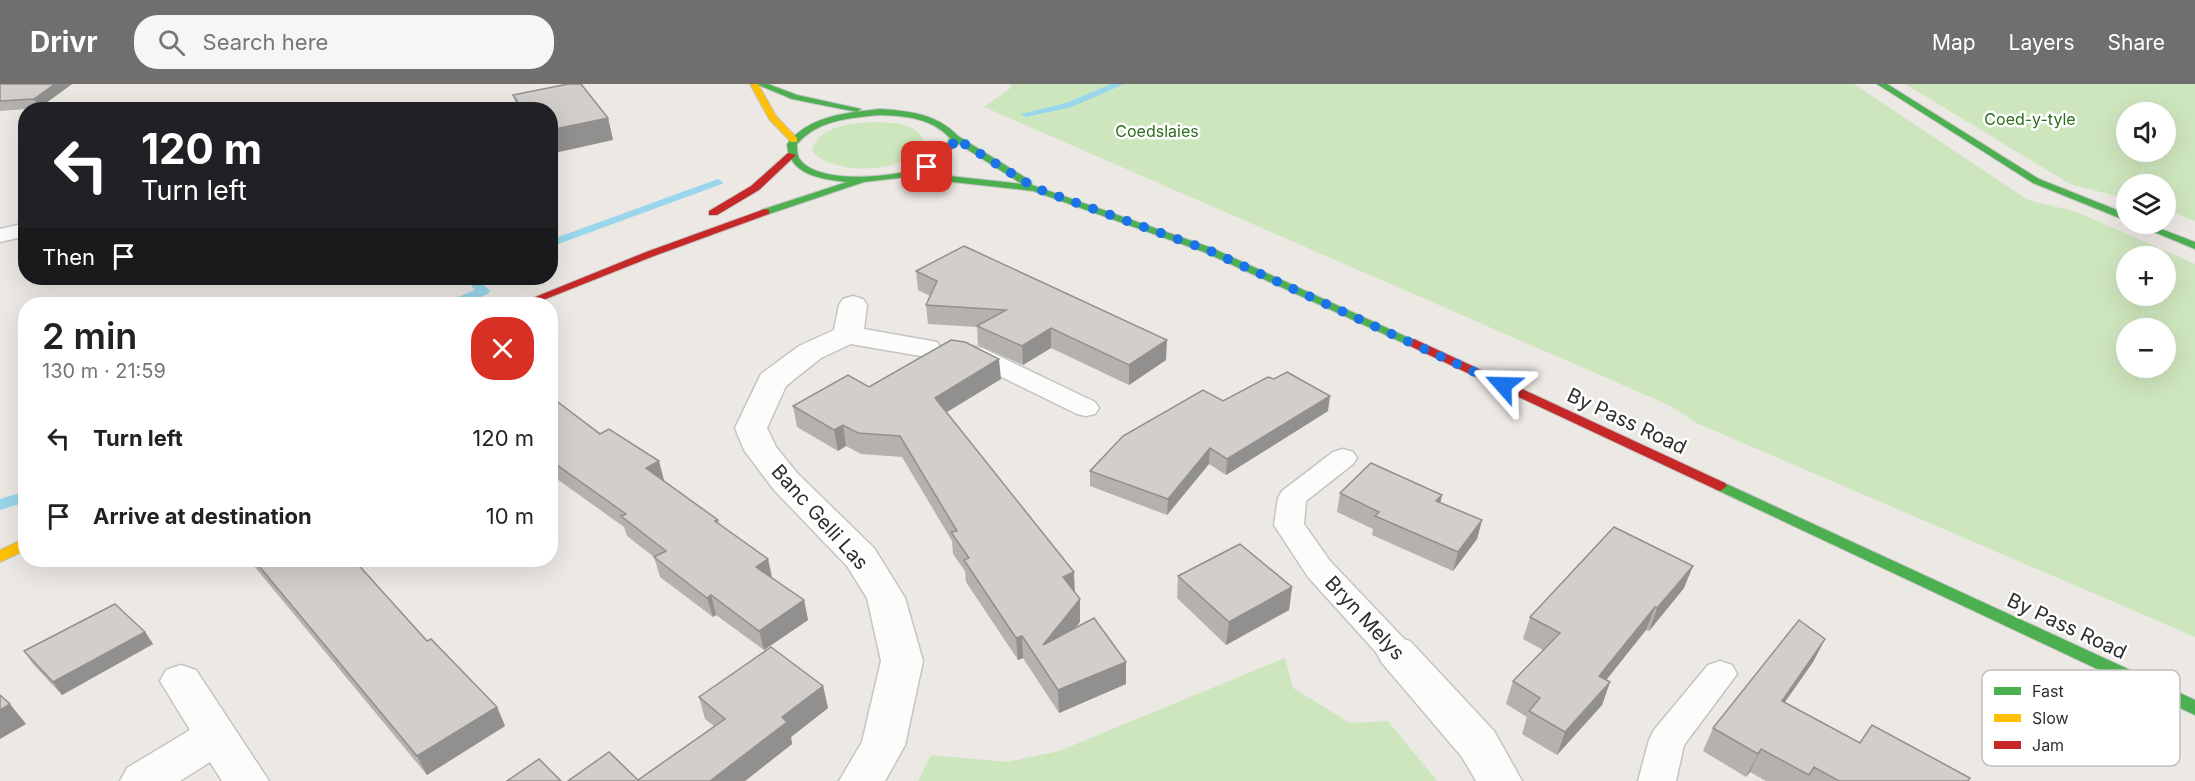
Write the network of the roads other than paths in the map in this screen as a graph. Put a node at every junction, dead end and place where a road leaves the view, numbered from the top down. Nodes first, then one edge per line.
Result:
1 (754, 84) edge
2 (760, 84) edge
3 (1881, 84) edge
4 (880, 112) junction
5 (955, 138) junction
6 (794, 140) junction
7 (791, 155) junction
8 (907, 174) junction
9 (862, 180) junction
10 (1035, 188) junction
11 (2116, 214) edge
12 (18, 231) edge
13 (2165, 234) edge
14 (0, 236) edge
15 (2195, 246) edge
16 (600, 273) junction
17 (541, 297) edge
18 (927, 348) joint
19 (1086, 408) dead end
20 (1343, 458) dead end
21 (18, 547) edge
22 (0, 557) edge
23 (1396, 652) joint
24 (2114, 670) edge
25 (1720, 674) dead end
26 (181, 681) dead end
27 (2180, 701) edge
28 (2195, 708) edge
29 (217, 736) junction
30 (142, 781) edge
31 (246, 781) edge
32 (862, 781) edge
33 (1499, 781) edge
34 (1657, 781) edge

1 - 6 main road
2 - 4 main road
3 - 11 main road
4 - 5 main road, By Pass Road
4 - 6 main road
5 - 8 main road
5 - 10 main road, By Pass Road
6 - 7 main road
7 - 9 main road
7 - 16 main road
8 - 9 main road
8 - 10 main road, By Pass Road
9 - 16 main road
10 - 24 main road, By Pass Road
12 - 14 lane
13 - 15 main road
16 - 17 main road
18 - 19 lane
18 - 32 street, Banc Gelli Las
20 - 23 lane, Bryn Melys
21 - 22 main road
23 - 33 street, Bryn Melys
25 - 34 lane
26 - 29 street
27 - 28 main road, By Pass Road
29 - 30 street
29 - 31 street

